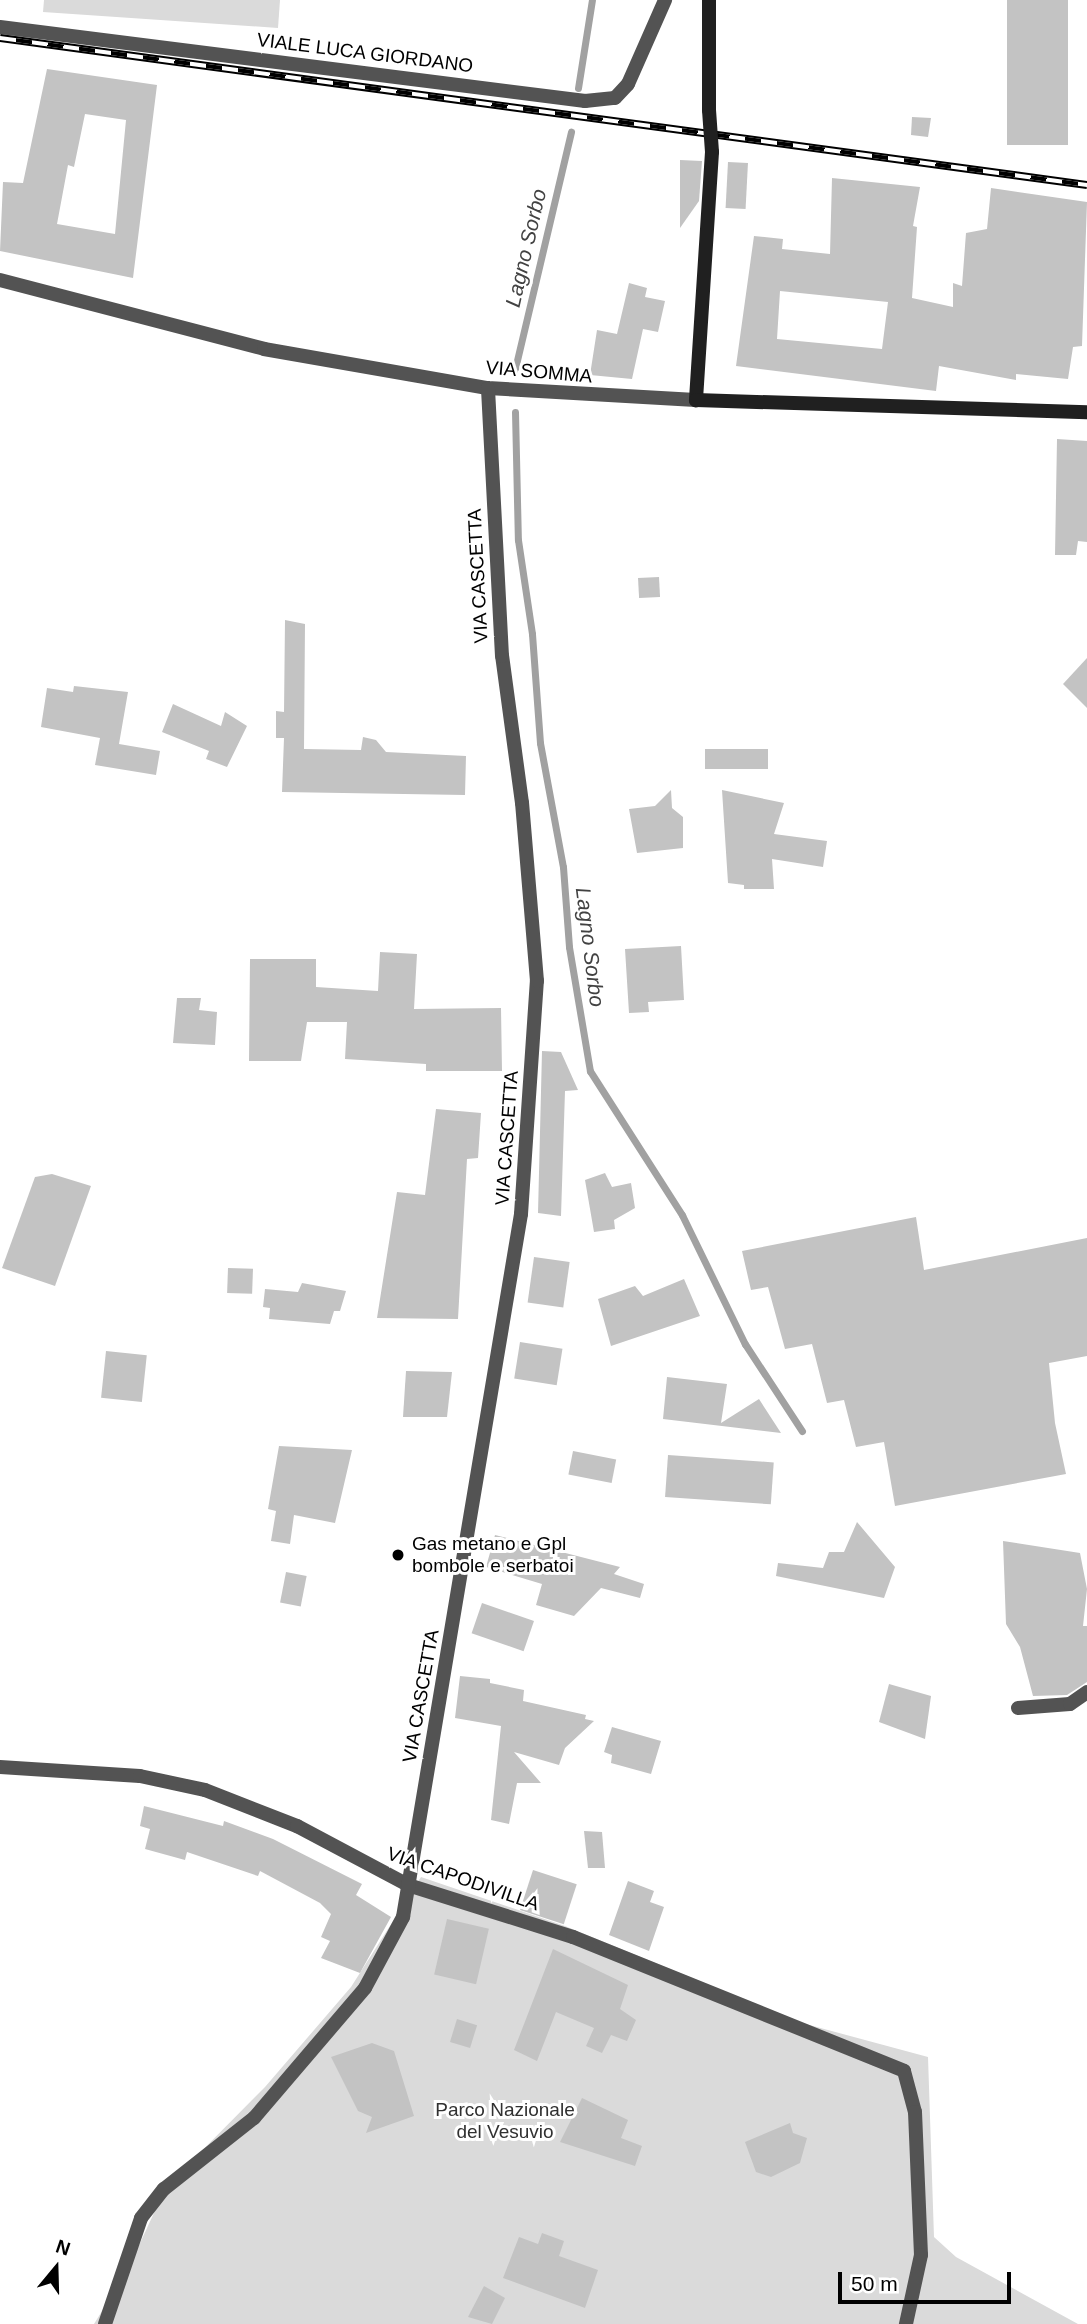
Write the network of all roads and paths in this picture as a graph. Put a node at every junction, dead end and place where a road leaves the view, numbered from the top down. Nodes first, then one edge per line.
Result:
1 (665, 0) edge
2 (709, 0) edge
3 (0, 27) edge
4 (0, 280) edge
5 (488, 388) junction
6 (696, 400) junction
7 (1087, 412) edge
8 (1087, 1692) edge
9 (1018, 1708) dead end
10 (0, 1767) edge
11 (408, 1885) junction
12 (907, 2317) edge
13 (105, 2324) edge
14 (916, 2324) edge

1 - 3 street, VIALE LUCA GIORDANO
2 - 6 main road, bridge
4 - 5 street, VIA SOMMA
5 - 6 street, VIA SOMMA
5 - 11 street, VIA CASCETTA
6 - 7 main road, VIA SOMMA
8 - 9 street
10 - 11 street, VIA CAPODIVILLA
11 - 12 street, VIA CAPODIVILLA
11 - 13 street, VIA CASCETTA
12 - 14 street

